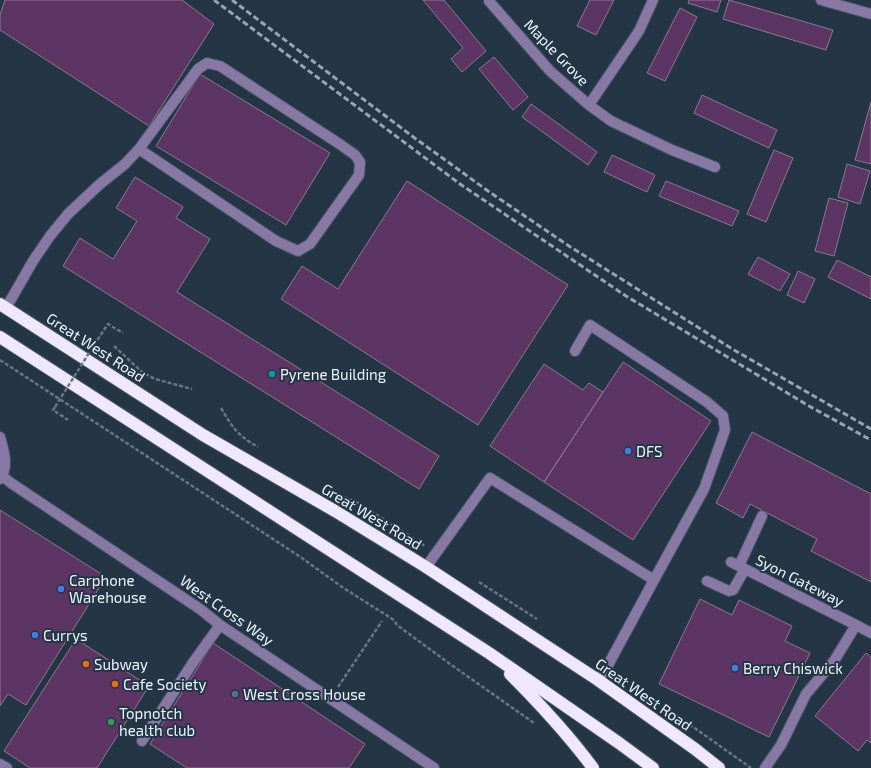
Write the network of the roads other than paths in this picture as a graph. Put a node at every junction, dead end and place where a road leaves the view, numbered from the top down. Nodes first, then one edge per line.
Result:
1 (652, 0) edge
2 (820, 0) edge
3 (489, 1) dead end
4 (871, 14) edge
5 (589, 106) junction
6 (139, 149) junction
7 (715, 167) dead end
8 (3, 306) edge
9 (0, 337) edge
10 (574, 351) dead end
11 (0, 437) edge
12 (1, 476) edge
13 (762, 516) dead end
14 (738, 566) junction
15 (426, 567) junction
16 (654, 580) junction
17 (707, 581) dead end
18 (220, 625) junction
19 (856, 625) junction
20 (871, 633) edge
21 (489, 653) junction
22 (598, 680) junction
23 (142, 742) dead end
24 (695, 749) junction
25 (0, 764) edge
26 (7, 768) edge
27 (434, 768) edge
28 (593, 768) edge
29 (653, 768) edge
30 (709, 768) edge
31 (720, 768) edge
32 (765, 768) edge

1 - 5 street, Maple Grove
2 - 4 street
3 - 5 street, Maple Grove
5 - 7 street, Maple Grove
6 - 6 street
6 - 8 street
8 - 15 highway, Great West Road
9 - 21 highway
10 - 16 street
11 - 12 street
12 - 18 street, West Cross Way
13 - 14 street
14 - 17 street
14 - 19 street, Syon Gateway
15 - 16 street
15 - 22 highway, Great West Road
16 - 22 street
18 - 23 street
18 - 27 street, West Cross Way
19 - 20 street, Syon Gateway
19 - 32 street
21 - 28 highway
21 - 29 highway
22 - 24 highway, Great West Road
24 - 30 highway
24 - 31 highway, Great West Road
25 - 26 street

